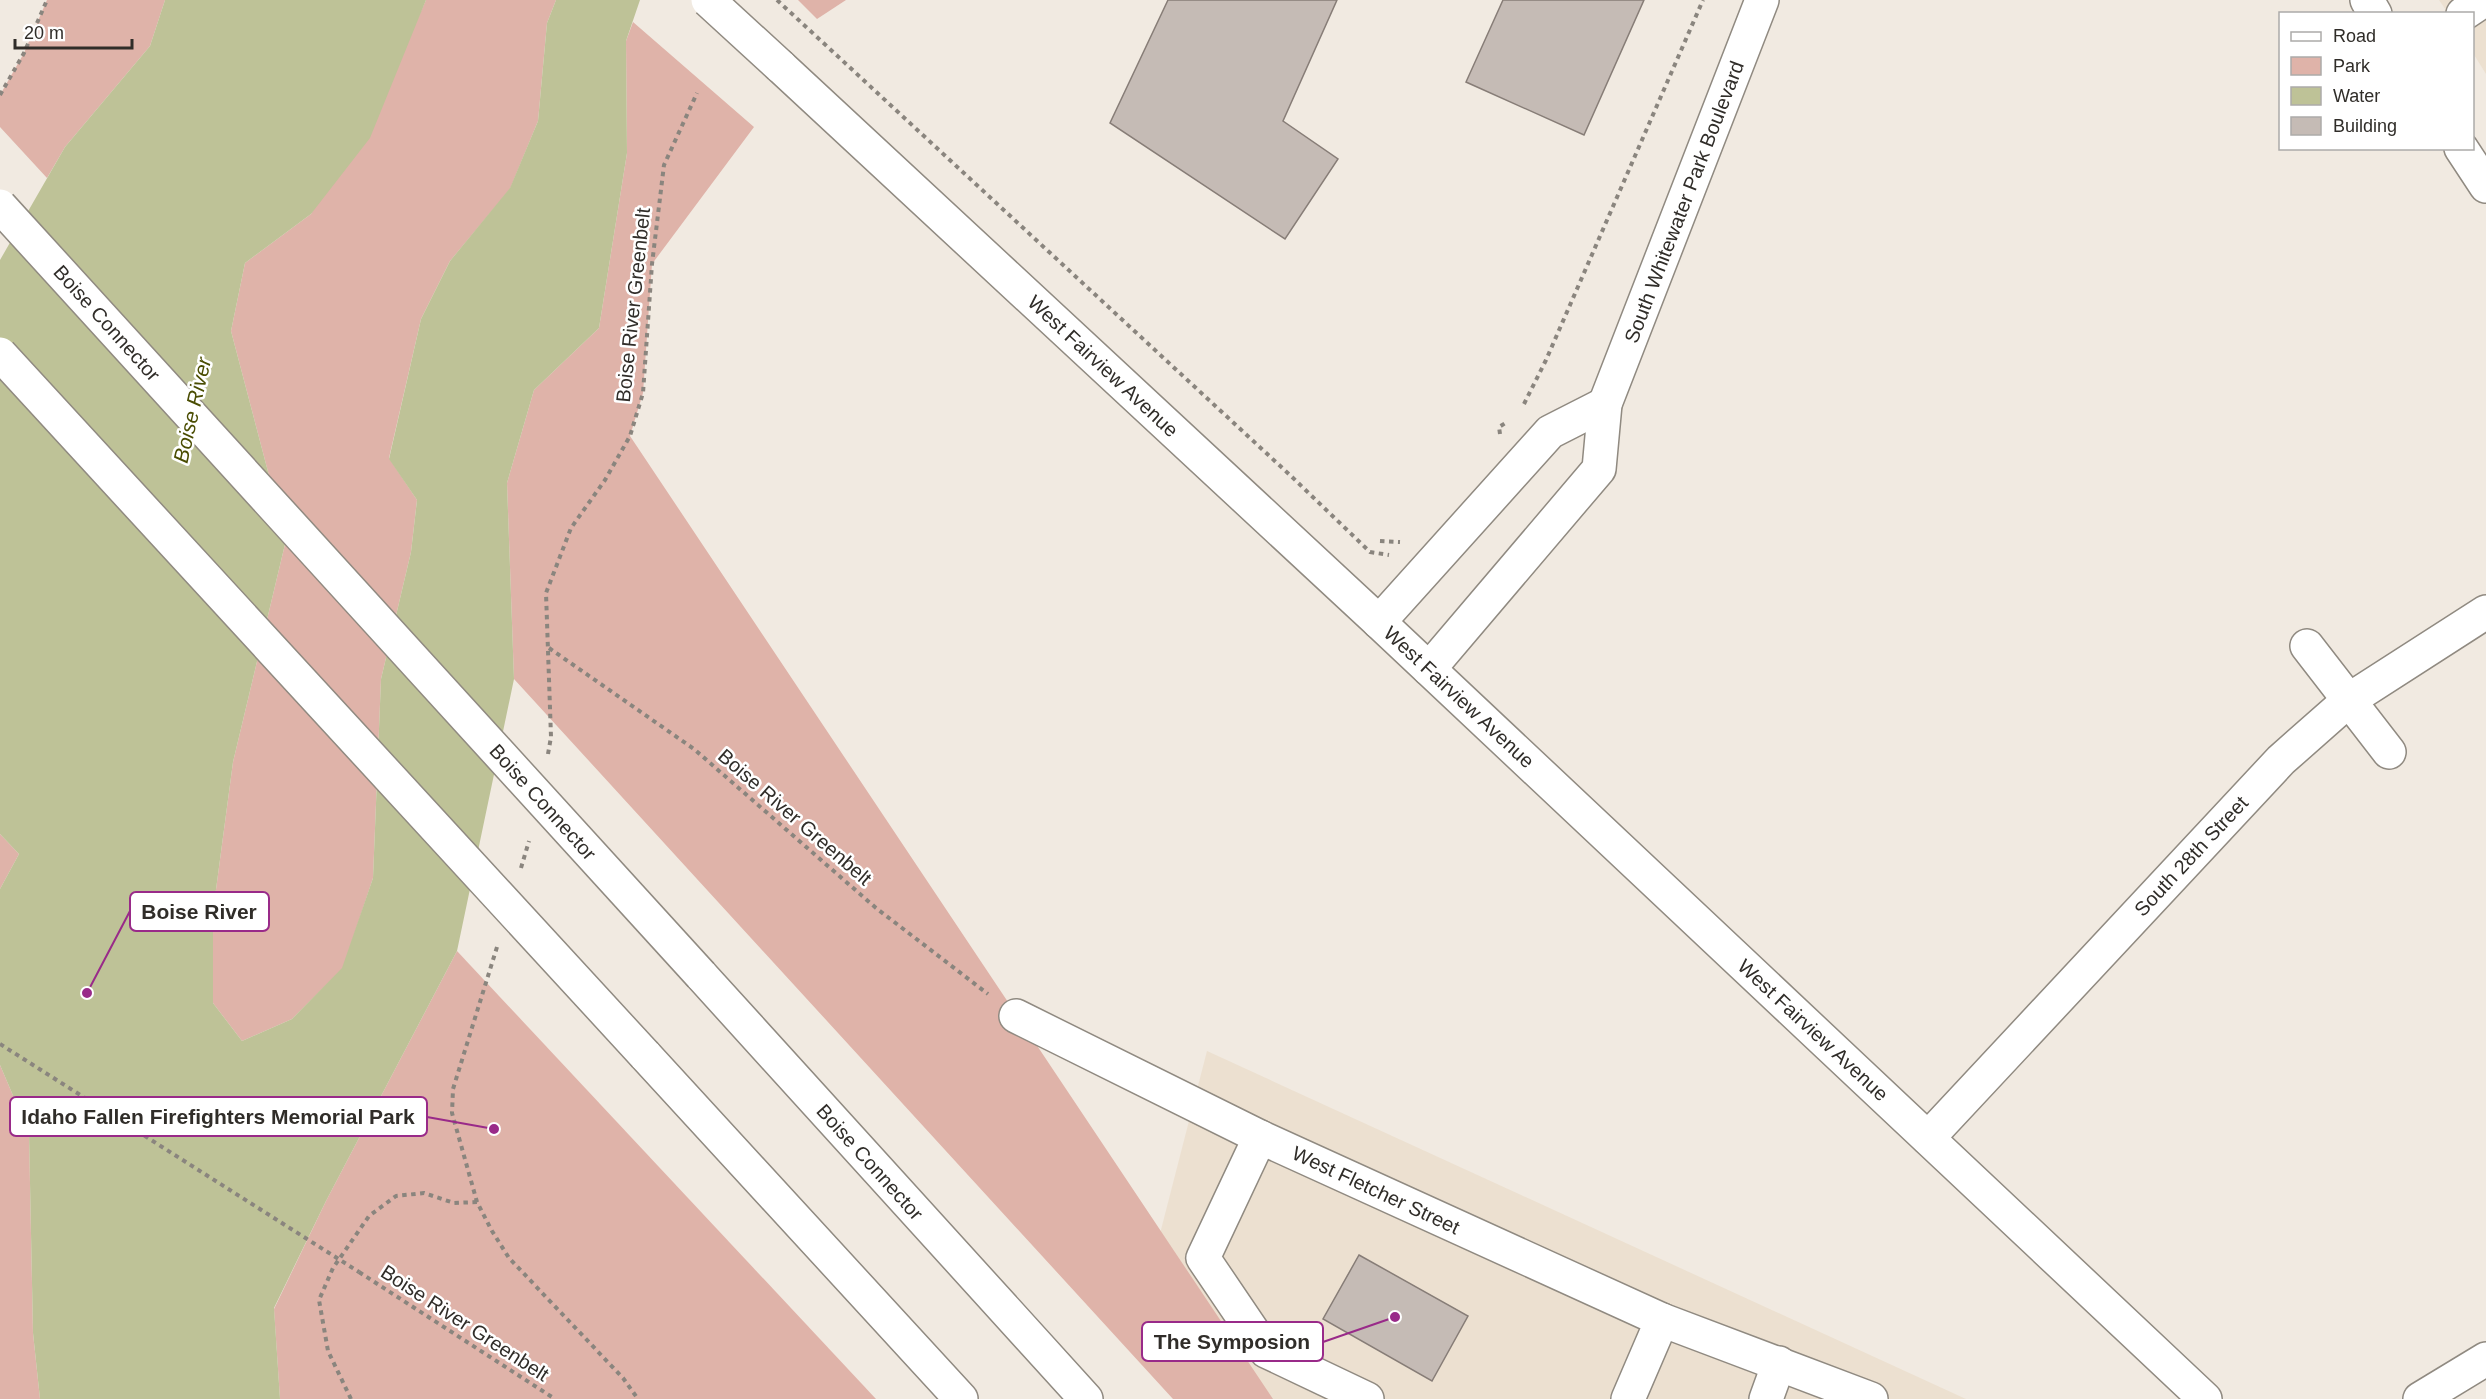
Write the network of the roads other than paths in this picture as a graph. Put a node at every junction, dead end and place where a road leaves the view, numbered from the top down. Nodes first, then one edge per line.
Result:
1 (708, 0) edge
2 (1762, 0) edge
3 (2484, 0) edge
4 (2466, 12) edge
5 (2462, 150) edge
6 (2486, 186) edge
7 (0, 206) edge
8 (0, 354) edge
9 (1605, 404) junction
10 (2486, 612) edge
11 (1379, 622) junction
12 (2307, 646) dead end
13 (1429, 669) junction
14 (2349, 700) junction
15 (2389, 752) dead end
16 (1016, 1016) road end
17 (1260, 1137) junction
18 (1928, 1138) junction
19 (1662, 1320) junction
20 (2486, 1359) edge
21 (1779, 1363) junction
22 (961, 1399) edge
23 (1086, 1399) edge
24 (1367, 1399) edge
25 (1628, 1399) edge
26 (1766, 1399) edge
27 (1871, 1399) edge
28 (2205, 1399) edge
29 (2420, 1399) edge

1 - 11 main road, West Fairview Avenue, bridge
2 - 9 main road, South Whitewater Park Boulevard
3 - 4 main road
5 - 6 main road
7 - 23 main road, Boise Connector, bridge
8 - 22 main road, bridge
9 - 11 main road
9 - 13 main road, South Whitewater Park Boulevard
10 - 14 main road, South 28th Street
11 - 13 main road, West Fairview Avenue
12 - 14 main road
13 - 18 main road, West Fairview Avenue
14 - 15 main road
14 - 18 main road, South 28th Street
16 - 17 main road, West Fletcher Street
17 - 19 main road, West Fletcher Street
17 - 24 main road
18 - 28 main road, West Fairview Avenue
19 - 21 main road, West Fletcher Street
19 - 25 main road
20 - 29 main road
21 - 26 main road
21 - 27 main road, West Fletcher Street

